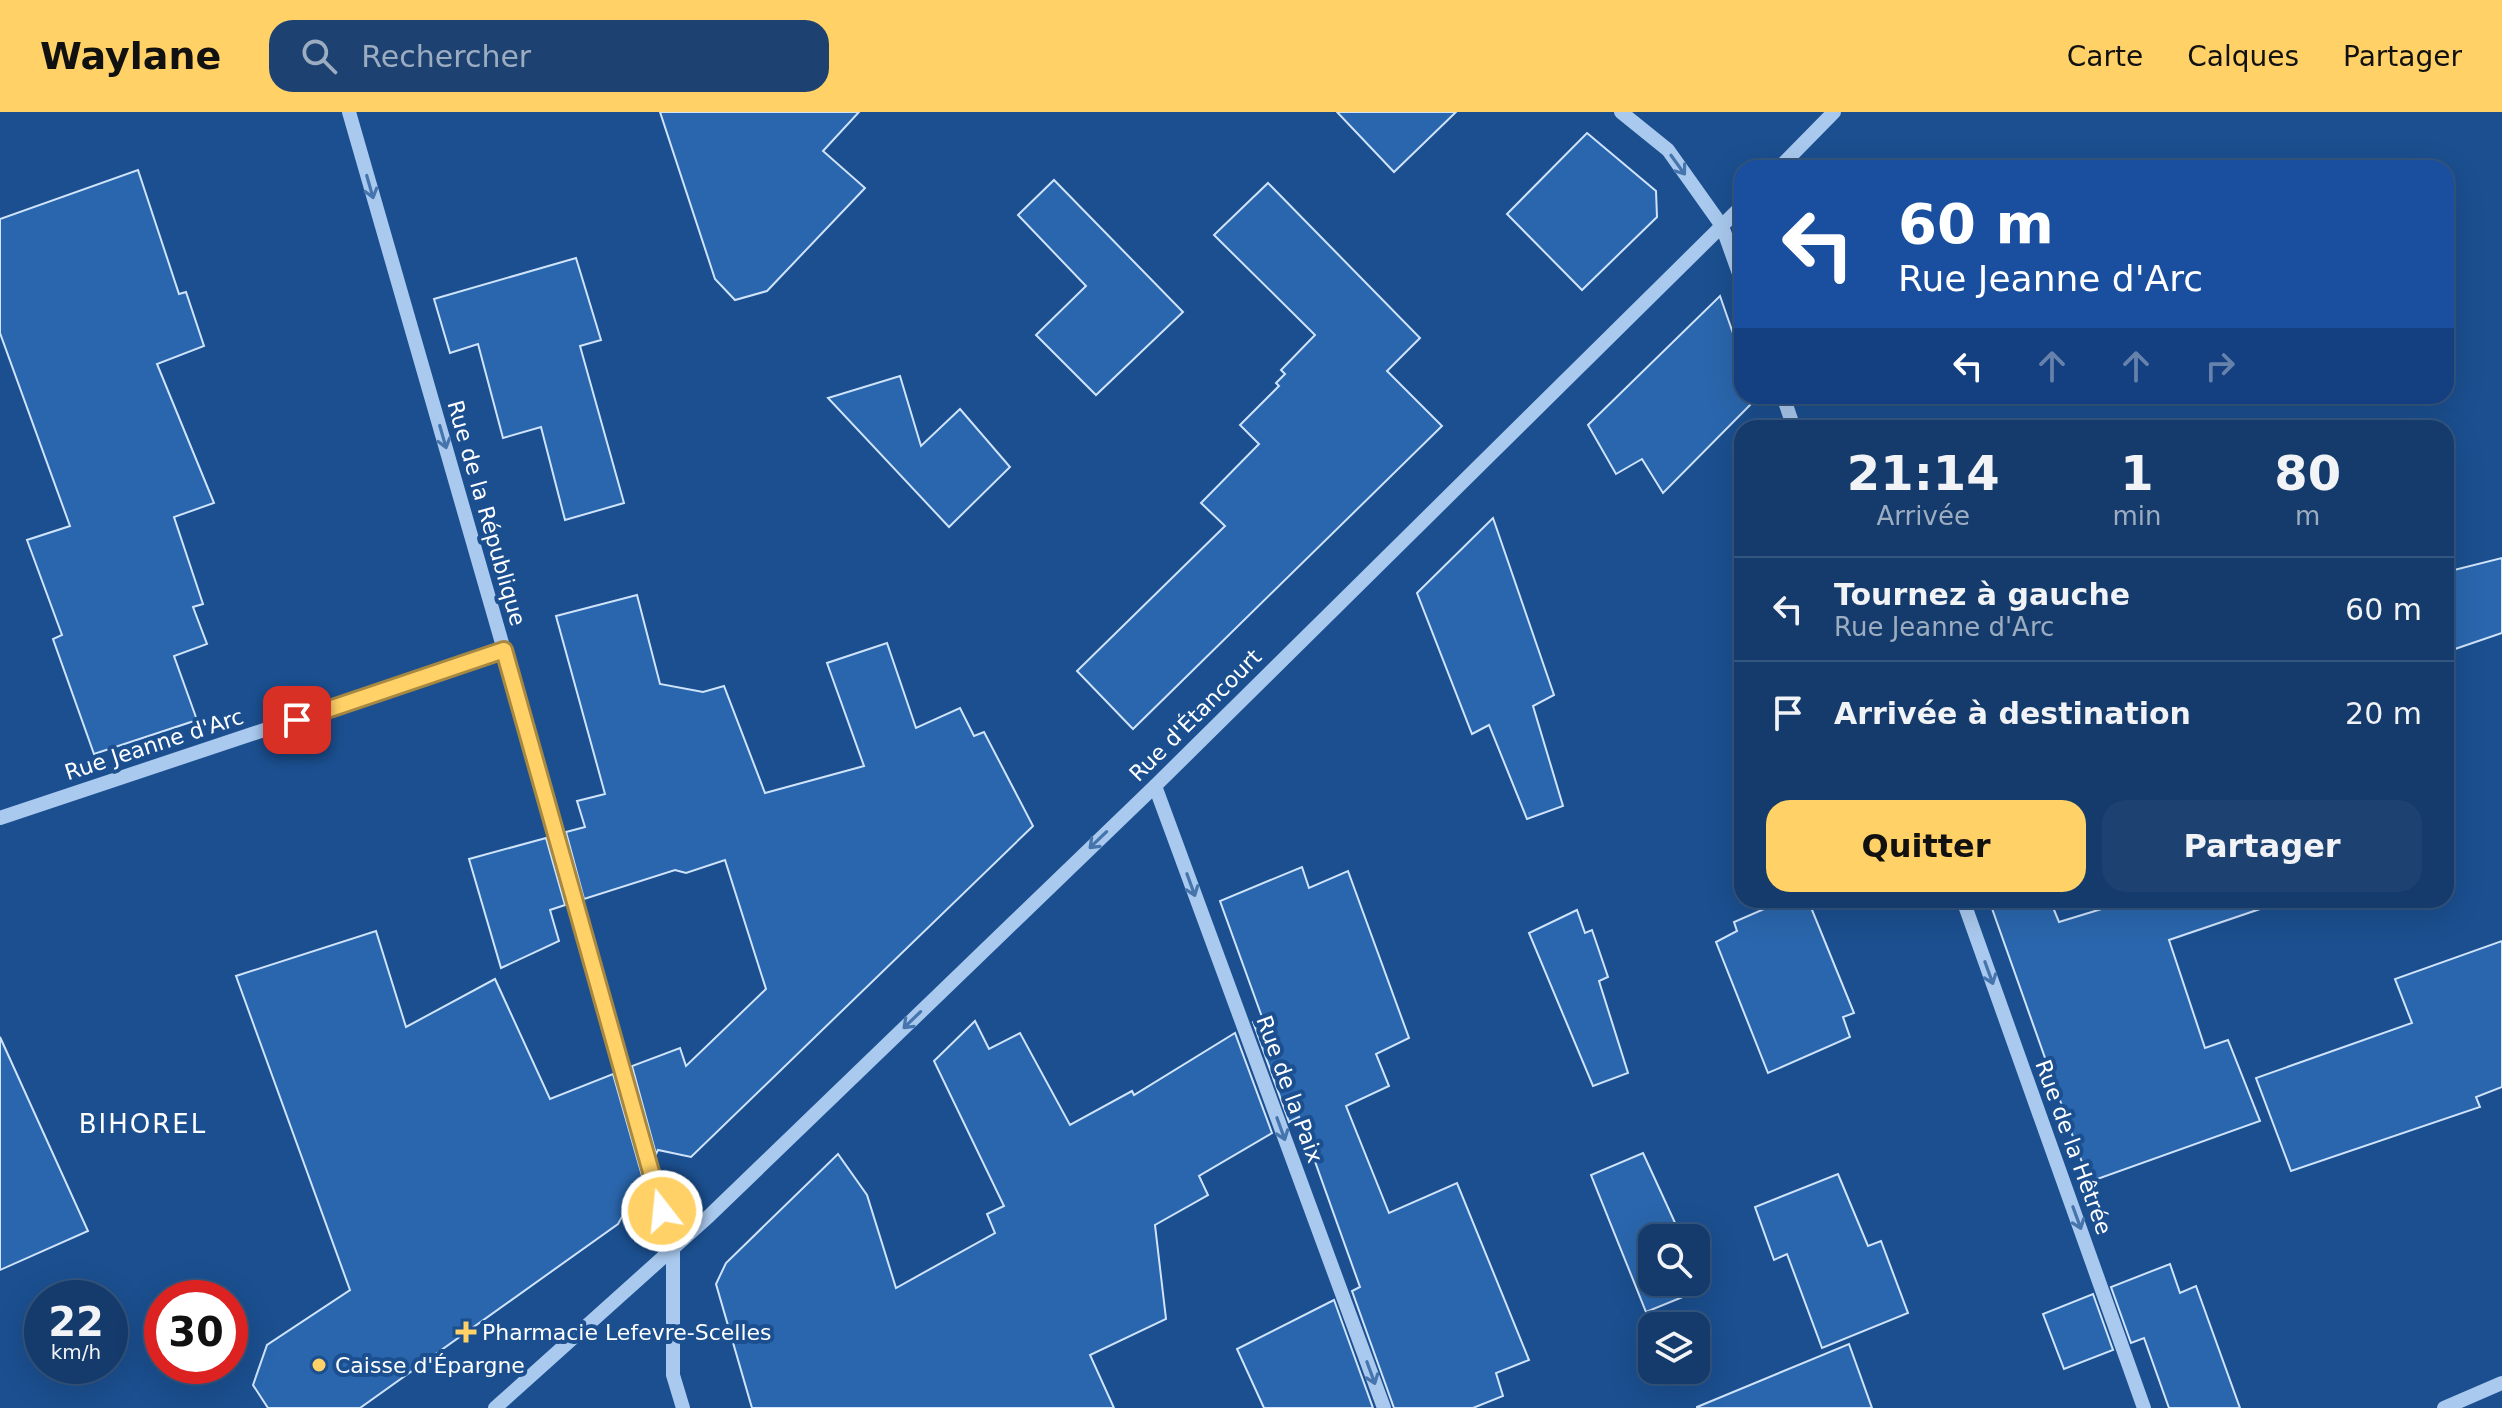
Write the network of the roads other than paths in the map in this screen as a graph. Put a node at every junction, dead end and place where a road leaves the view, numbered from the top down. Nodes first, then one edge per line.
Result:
1 (349, 112) edge
2 (1621, 112) edge
3 (1834, 112) edge
4 (1787, 160) edge
5 (1734, 214) edge
6 (1722, 226) junction
7 (1734, 260) edge
8 (504, 650) junction
9 (1155, 786) junction
10 (0, 818) edge
11 (1966, 908) edge
12 (673, 1250) junction
13 (2502, 1383) edge
14 (495, 1408) edge
15 (683, 1408) edge
16 (1384, 1408) edge
17 (2144, 1408) edge
18 (2444, 1408) edge

1 -> 8 street, Rue de la République
2 -> 6 street
3 - 4 street
5 - 6 street, Rue d'Étancourt
6 - 7 street
6 - 9 street, Rue d'Étancourt
8 - 10 street, Rue Jeanne d'Arc
8 - 12 street, Rue de la République
9 -> 12 street, Rue d'Étancourt
9 -> 16 street, Rue de la Paix
11 -> 17 street, Rue de la Hêtrée
12 - 14 street, Rue d'Étancourt
12 - 15 street, Rue de la République
13 - 18 street

